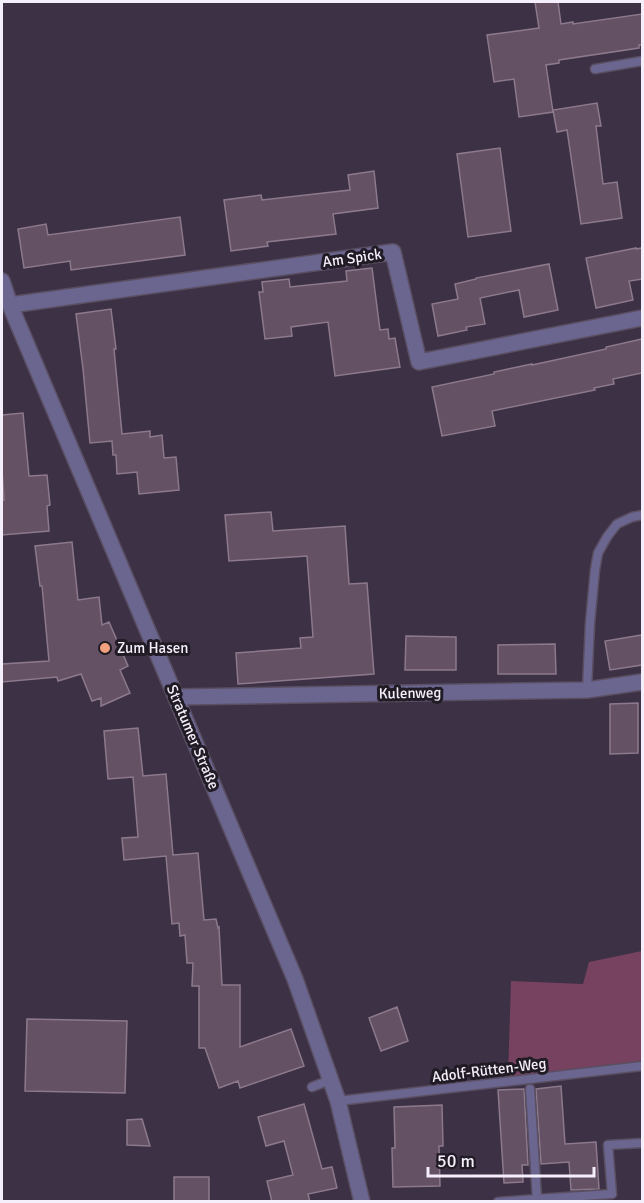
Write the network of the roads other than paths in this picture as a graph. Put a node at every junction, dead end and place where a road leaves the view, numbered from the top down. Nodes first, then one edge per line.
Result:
1 (642, 61) edge
2 (595, 69) dead end
3 (2, 281) edge
4 (10, 306) junction
5 (642, 318) edge
6 (642, 515) edge
7 (642, 682) edge
8 (587, 690) junction
9 (177, 697) junction
10 (642, 1066) edge
11 (330, 1080) junction
12 (312, 1087) dead end
13 (530, 1089) dead end
14 (338, 1101) junction
15 (642, 1143) edge
16 (537, 1199) junction
17 (566, 1199) edge
18 (362, 1202) edge
19 (498, 1202) edge

1 - 2 lane
3 - 4 street, Stratumer Straße
4 - 5 street, Am Spick
4 - 9 street, Stratumer Straße
6 - 8 lane
7 - 8 street, Kulenweg
8 - 9 street, Kulenweg
9 - 11 street, Stratumer Straße
10 - 14 lane, Adolf-Rütten-Weg
11 - 12 lane
11 - 14 street, Stratumer Straße
13 - 16 lane
14 - 18 street, Stratumer Straße
15 - 17 lane
16 - 17 lane
16 - 19 lane

